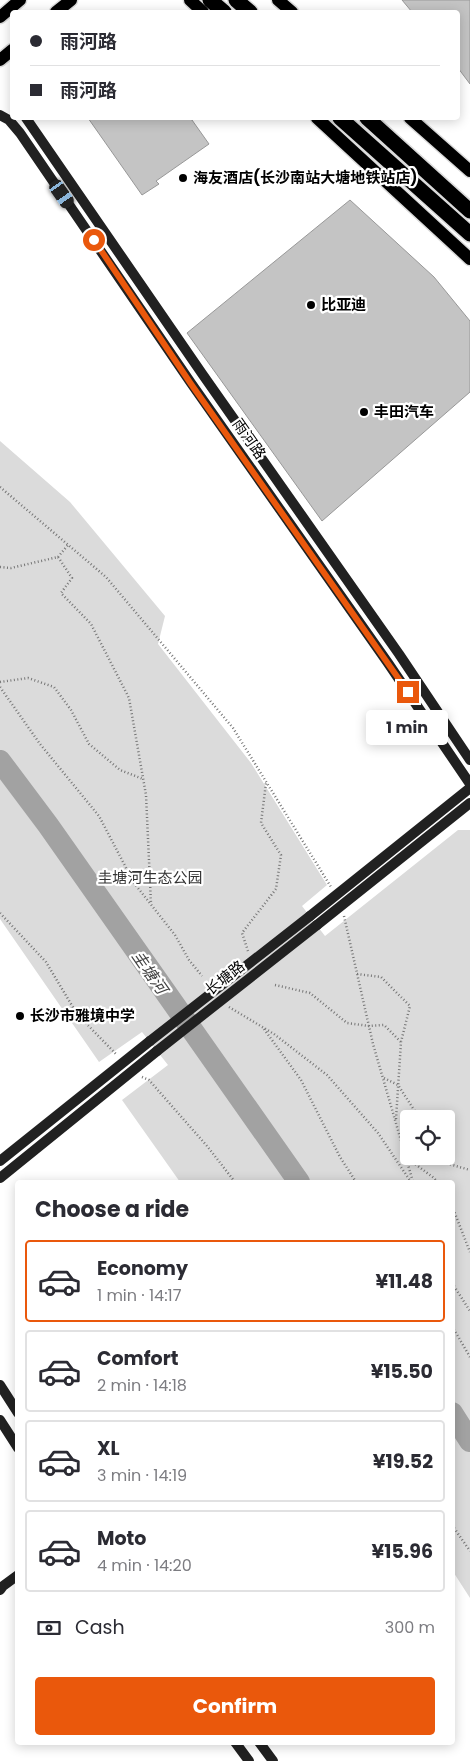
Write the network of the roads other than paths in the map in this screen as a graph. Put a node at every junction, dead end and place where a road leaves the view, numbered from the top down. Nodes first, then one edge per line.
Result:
1 (20, 0) edge
2 (71, 0) edge
3 (190, 0) edge
4 (210, 0) edge
5 (236, 0) edge
6 (278, 0) edge
7 (58, 10) edge
8 (201, 10) edge
9 (222, 10) edge
10 (248, 10) edge
11 (290, 10) edge
12 (0, 16) edge
13 (10, 52) edge
14 (0, 60) edge
15 (0, 115) edge
16 (27, 120) edge
17 (319, 120) edge
18 (342, 120) edge
19 (368, 120) edge
20 (412, 120) edge
21 (470, 171) edge
22 (470, 211) edge
23 (470, 234) edge
24 (470, 259) edge
25 (470, 760) edge
26 (470, 784) edge
27 (470, 788) edge
28 (470, 803) edge
29 (0, 1161) edge
30 (0, 1178) edge
31 (0, 1385) edge
32 (15, 1408) edge
33 (0, 1420) edge
34 (15, 1443) edge
35 (15, 1577) edge
36 (0, 1590) edge
37 (238, 1745) edge
38 (261, 1745) edge
39 (249, 1761) edge
40 (273, 1761) edge

1 - 12 main road
2 - 7 main road
3 - 8 main road
4 - 9 highway
5 - 10 highway
6 - 11 main road
13 - 14 main road
15 - 26 main road, 雨河路
16 - 25 main road, 雨河路
17 - 24 main road
18 - 23 highway
19 - 22 highway
20 - 21 main road
27 - 29 main road, 长塘路, bridge
28 - 30 main road, 长塘路, bridge
31 - 32 main road
33 - 34 main road
35 - 36 main road
37 - 39 main road
38 - 40 main road

